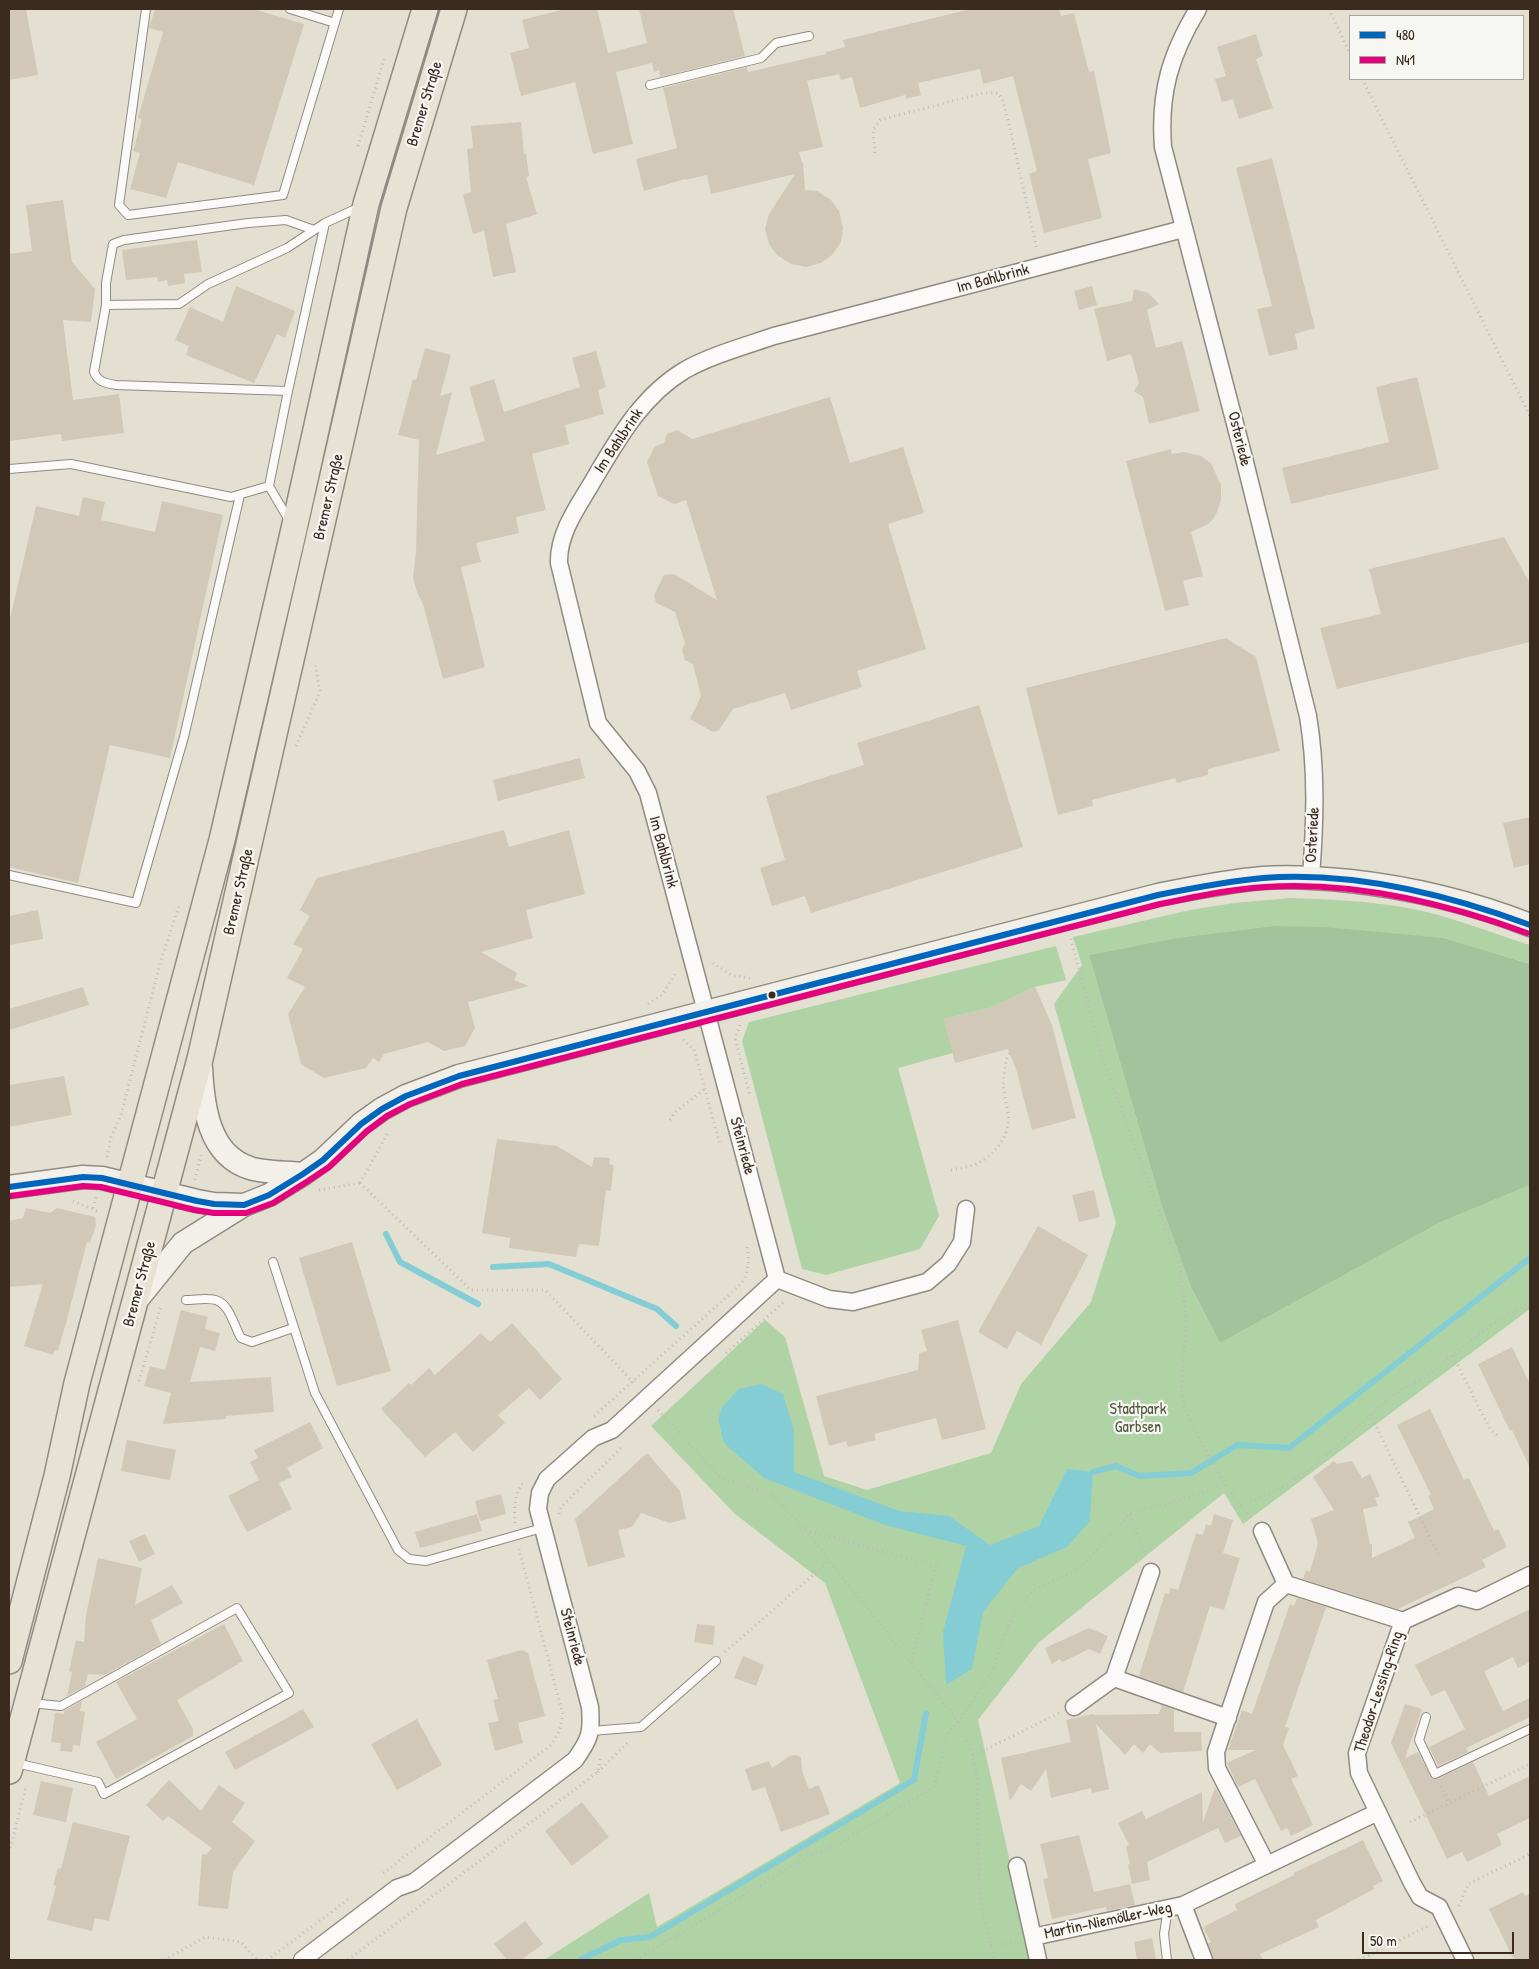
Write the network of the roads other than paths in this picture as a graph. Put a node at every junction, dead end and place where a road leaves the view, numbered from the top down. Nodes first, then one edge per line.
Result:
1 (146, 9) edge
2 (290, 9) edge
3 (338, 9) edge
4 (425, 9) edge
5 (454, 9) edge
6 (1198, 9) edge
7 (335, 23) junction
8 (809, 36) dead end
9 (650, 85) dead end
10 (366, 204) junction
11 (325, 223) junction
12 (1184, 229) junction
13 (314, 230) junction
14 (106, 304) junction
15 (288, 391) junction
16 (9, 469) edge
17 (270, 486) junction
18 (240, 495) junction
19 (294, 529) junction
20 (9, 875) edge
21 (1311, 877) junction
22 (1530, 925) edge
23 (706, 1013) junction
24 (200, 1060) junction
25 (304, 1174) junction
26 (130, 1185) junction
27 (9, 1187) edge
28 (164, 1192) junction
29 (244, 1205) junction
30 (966, 1209) dead end
31 (273, 1262) dead end
32 (777, 1279) junction
33 (186, 1300) dead end
34 (136, 1301) junction
35 (293, 1328) junction
36 (542, 1528) junction
37 (1262, 1531) road end
38 (1151, 1572) road end
39 (1530, 1575) edge
40 (1286, 1584) junction
41 (1403, 1621) junction
42 (9, 1661) edge
43 (716, 1661) road end
44 (1114, 1678) junction
45 (27, 1703) junction
46 (1074, 1707) road end
47 (1426, 1717) dead end
48 (1228, 1718) junction
49 (1530, 1729) edge
50 (599, 1730) junction
51 (10, 1766) edge
52 (1378, 1812) junction
53 (1267, 1864) junction
54 (1017, 1866) dead end
55 (1175, 1907) junction
56 (1033, 1937) junction
57 (302, 1960) edge
58 (1038, 1960) edge
59 (1167, 1960) edge
60 (1204, 1960) edge
61 (1465, 1960) edge

1 - 7 lane
2 - 7 lane
3 - 7 lane
4 - 10 main road, Bremer Straße
5 - 24 main road, Bremer Straße
6 - 12 street, Osteriede
8 - 9 lane
10 - 11 lane
10 - 19 main road, Bremer Straße
11 - 13 lane
11 - 15 lane
12 - 21 street, Osteriede
12 - 23 street, Im Bahlbrink
13 - 14 lane
13 - 14 lane
14 - 15 lane
15 - 17 lane
16 - 18 lane
17 - 18 lane
17 - 19 lane
18 - 20 lane
19 - 26 main road, Bremer Straße
21 - 22 street
21 - 23 street
23 - 25 street
23 - 32 street, Steinriede
24 - 25 street
24 - 28 main road, Bremer Straße
25 - 29 street
26 - 27 street
26 - 28 street
26 - 42 main road, Bremer Straße
28 - 29 street
28 - 34 main road, Bremer Straße
29 - 34 street
30 - 32 street
31 - 35 lane
32 - 36 street, Steinriede
33 - 35 lane
34 - 45 main road, Bremer Straße
35 - 36 lane
36 - 50 street, Steinriede
37 - 40 street
38 - 44 street
39 - 41 street, Theodor-Lessing-Ring
40 - 41 street
40 - 48 street
41 - 52 street, Theodor-Lessing-Ring
43 - 50 lane
44 - 46 street
44 - 48 street
45 - 51 main road, Bremer Straße
45 - 51 lane
47 - 49 lane
48 - 53 street
50 - 57 street
52 - 53 street, Martin-Niemöller-Weg
52 - 61 street, Theodor-Lessing-Ring
53 - 55 street, Martin-Niemöller-Weg
54 - 56 street, Martin-Niemöller-Weg
55 - 56 street, Martin-Niemöller-Weg
55 - 59 lane
55 - 60 street, Martin-Niemöller-Weg
56 - 58 street, Martin-Niemöller-Weg

